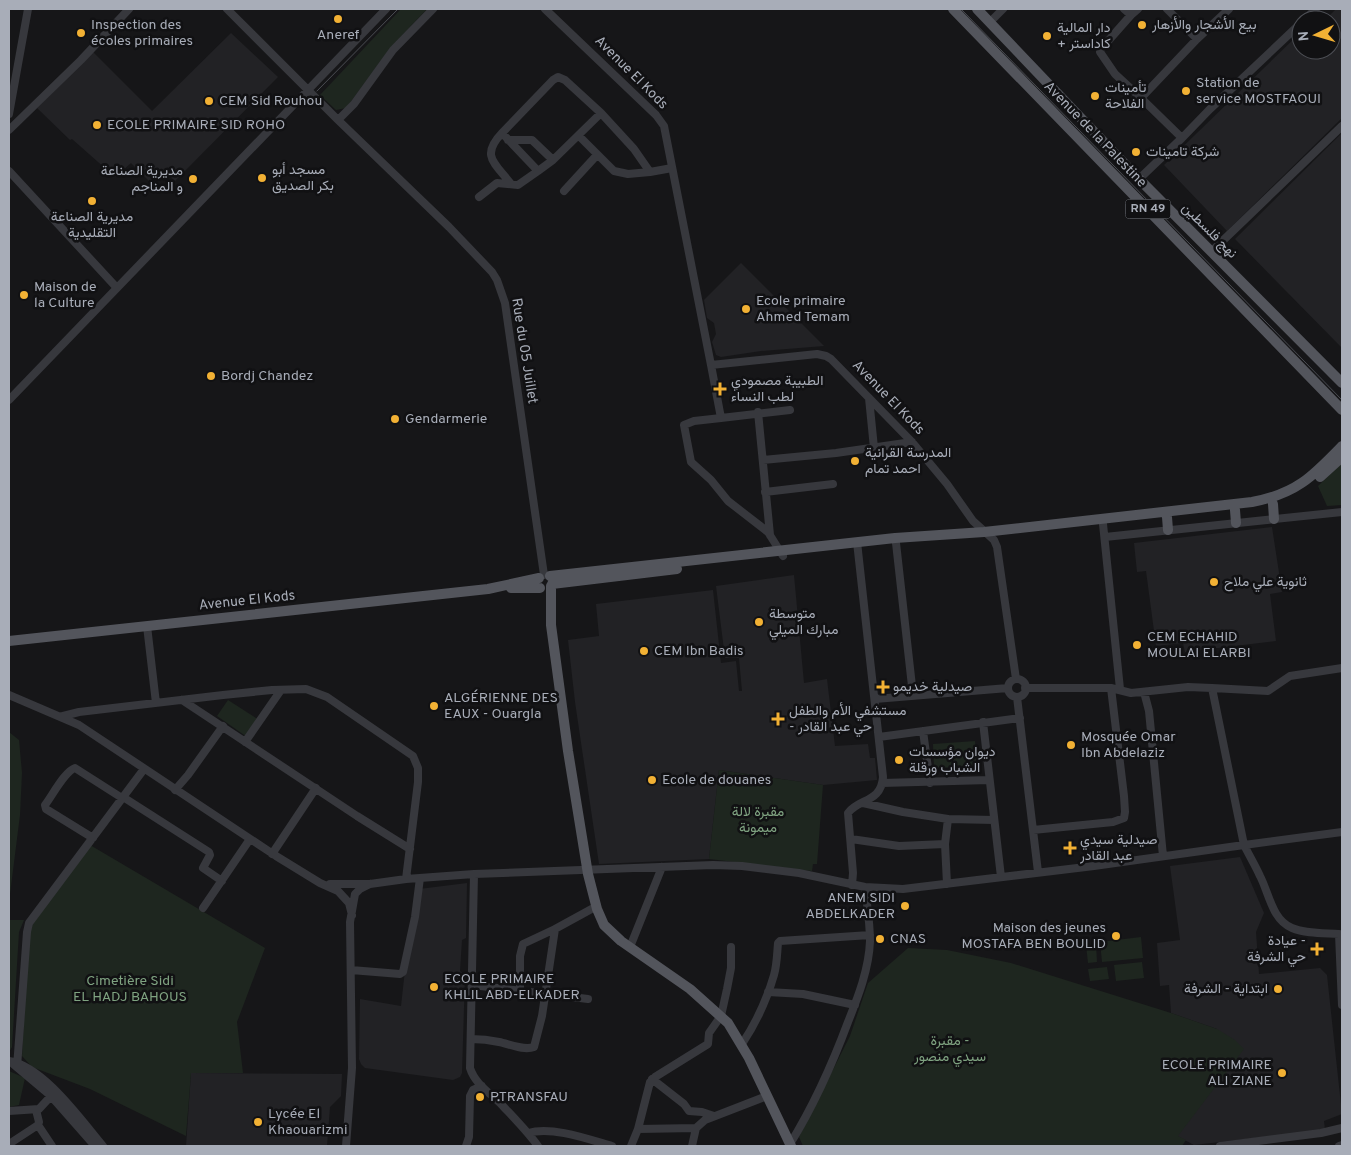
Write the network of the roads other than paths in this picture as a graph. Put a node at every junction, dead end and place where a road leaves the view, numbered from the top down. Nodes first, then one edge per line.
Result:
1 (28, 9) edge
2 (129, 9) edge
3 (227, 9) edge
4 (386, 9) edge
5 (433, 9) edge
6 (545, 9) edge
7 (953, 9) edge
8 (977, 9) edge
9 (1003, 9) edge
10 (1124, 9) edge
11 (1138, 9) edge
12 (1167, 9) edge
13 (1229, 9) edge
14 (1131, 16) junction
15 (990, 22) junction
16 (1291, 32) edge
17 (1197, 39) junction
18 (11, 89) edge
19 (308, 89) junction
20 (1141, 98) junction
21 (9, 114) edge
22 (601, 114) junction
23 (338, 120) junction
24 (1342, 126) edge
25 (9, 130) edge
26 (502, 133) junction
27 (579, 136) junction
28 (1182, 138) junction
29 (508, 140) junction
30 (597, 155) junction
31 (553, 160) junction
32 (672, 168) junction
33 (9, 171) edge
34 (538, 171) junction
35 (650, 172) junction
36 (1139, 179) junction
37 (511, 184) junction
38 (564, 191) dead end
39 (479, 197) dead end
40 (1211, 252) junction
41 (117, 288) junction
42 (711, 365) junction
43 (1342, 383) edge
44 (869, 398) junction
45 (9, 399) edge
46 (790, 410) dead end
47 (1342, 410) edge
48 (758, 412) junction
49 (721, 418) junction
50 (912, 442) junction
51 (1342, 446) edge
52 (874, 448) junction
53 (1342, 457) edge
54 (763, 460) junction
55 (833, 484) dead end
56 (765, 492) junction
57 (1273, 504) junction
58 (1235, 510) junction
59 (1342, 512) edge
60 (1167, 517) junction
61 (1274, 519) junction
62 (1236, 523) junction
63 (1103, 524) junction
64 (1168, 530) junction
65 (987, 534) junction
66 (770, 535) junction
67 (1105, 537) junction
68 (896, 543) junction
69 (858, 545) junction
70 (782, 553) junction
71 (545, 582) junction
72 (147, 626) junction
73 (9, 640) edge
74 (1342, 668) edge
75 (1016, 680) junction
76 (1008, 688) junction
77 (1025, 688) junction
78 (1111, 688) junction
79 (1212, 688) junction
80 (1120, 689) junction
81 (281, 690) junction
82 (1144, 692) junction
83 (9, 695) edge
84 (913, 695) junction
85 (1017, 697) junction
86 (875, 699) junction
87 (182, 700) junction
88 (156, 703) junction
89 (63, 716) junction
90 (1020, 718) junction
91 (983, 722) junction
92 (223, 726) junction
93 (923, 731) junction
94 (879, 737) junction
95 (245, 742) junction
96 (144, 769) junction
97 (989, 780) junction
98 (882, 783) junction
99 (930, 783) junction
100 (316, 788) junction
101 (175, 790) junction
102 (123, 797) junction
103 (863, 804) junction
104 (948, 819) junction
105 (994, 820) junction
106 (1033, 830) junction
107 (1342, 832) edge
108 (93, 838) junction
109 (851, 838) junction
110 (250, 839) junction
111 (945, 844) junction
112 (1244, 845) junction
113 (410, 849) junction
114 (272, 854) junction
115 (1163, 856) junction
116 (662, 867) junction
117 (587, 869) junction
118 (1038, 872) junction
119 (474, 874) junction
120 (1001, 877) junction
121 (420, 878) junction
122 (406, 879) junction
123 (222, 881) junction
124 (320, 883) junction
125 (370, 884) junction
126 (947, 884) junction
127 (852, 885) junction
128 (865, 887) junction
129 (597, 906) junction
130 (203, 908) dead end
131 (352, 915) junction
132 (555, 929) junction
133 (1341, 934) edge
134 (870, 935) junction
135 (630, 947) junction
136 (731, 948) dead end
137 (351, 970) junction
138 (1342, 980) edge
139 (472, 984) junction
140 (520, 991) junction
141 (768, 992) junction
142 (546, 994) junction
143 (588, 999) dead end
144 (1342, 1004) edge
145 (855, 1005) junction
146 (720, 1016) junction
147 (471, 1039) junction
148 (742, 1044) junction
149 (14, 1062) edge
150 (652, 1079) junction
151 (482, 1086) junction
152 (51, 1096) junction
153 (767, 1096) junction
154 (36, 1110) junction
155 (9, 1111) edge
156 (714, 1116) junction
157 (38, 1125) junction
158 (696, 1128) junction
159 (1342, 1128) edge
160 (638, 1129) junction
161 (528, 1133) junction
162 (19, 1143) edge
163 (9, 1144) edge
164 (791, 1145) edge
165 (52, 1146) edge
166 (99, 1146) edge
167 (346, 1146) edge
168 (466, 1146) edge
169 (538, 1146) edge
170 (611, 1146) edge
171 (631, 1146) edge
172 (692, 1146) edge
173 (1220, 1146) edge

1 - 18 street
2 - 25 street
3 - 19 street, Rue du 05 Juillet
4 - 19 street
5 - 23 street
6 - 32 street, Avenue El Kods
7 - 47 main road, Avenue de la Palestine / RN 49
8 - 15 main road, نهج فلسطين / RN 49
9 - 15 street
10 - 14 street
11 - 14 street
12 - 17 street
13 - 17 street
14 - 20 street
15 - 36 main road, نهج فلسطين / RN 49
16 - 28 street
17 - 20 street
18 - 21 street
19 - 23 street, Rue du 05 Juillet
19 - 41 street
20 - 28 street
22 - 26 street
22 - 27 street
22 - 35 street
23 - 71 street, Rue du 05 Juillet
24 - 40 street
26 - 29 street
26 - 37 street
27 - 30 street
27 - 31 street
28 - 36 street
29 - 31 street
29 - 34 street
30 - 35 street
30 - 38 street
31 - 34 street
32 - 35 street
32 - 42 street, Avenue El Kods
33 - 41 street
34 - 37 street
36 - 40 main road, نهج فلسطين / RN 49
37 - 39 street
40 - 43 main road, نهج فلسطين / RN 49
41 - 45 street
42 - 44 street, Avenue El Kods
42 - 49 street
44 - 50 street, Avenue El Kods
44 - 52 street
46 - 48 street
48 - 49 street
48 - 54 street
49 - 66 street
50 - 52 street
50 - 65 street, Avenue El Kods
51 - 65 main road
52 - 54 street
53 - 57 main road
54 - 56 street
55 - 56 street
56 - 66 street
57 - 58 main road
57 - 61 main road
58 - 60 main road
58 - 62 main road
59 - 61 street
60 - 63 main road
60 - 64 main road
61 - 62 street
62 - 64 street
63 - 65 main road
63 - 67 street
64 - 67 street
65 - 68 main road, Avenue El Kods
65 - 69 main road, Avenue El Kods
65 - 75 street
66 - 70 street
67 - 80 street
68 - 69 main road, Avenue El Kods
68 - 84 street
69 - 70 main road, Avenue El Kods
69 - 86 street
70 - 71 main road, Avenue El Kods
71 - 72 main road, Avenue El Kods
71 - 117 main road
72 - 73 main road, Avenue El Kods
72 - 88 street
74 - 79 street
75 - 76 street
75 - 77 street
76 - 84 street
76 - 85 street
77 - 78 street
77 - 85 street
78 - 80 street
78 - 106 street
79 - 82 street
79 - 112 street
80 - 82 street
81 - 87 street
81 - 95 street
81 - 113 street
82 - 115 street
83 - 89 street
84 - 86 street
85 - 90 street
86 - 94 street
87 - 88 street
87 - 92 street
88 - 89 street
89 - 96 street
90 - 91 street
90 - 106 street
91 - 93 street
91 - 97 street
92 - 95 street
92 - 101 street
93 - 94 street
93 - 99 street
94 - 98 street
95 - 100 street
96 - 101 street
96 - 102 street
97 - 99 street
97 - 105 street
98 - 99 street
98 - 103 street
100 - 113 street
100 - 114 street
101 - 110 street
102 - 108 street
102 - 108 street
102 - 123 street
103 - 104 street
103 - 109 street
104 - 105 street
104 - 111 street
105 - 120 street
106 - 118 street
107 - 112 street
108 - 149 street
109 - 111 street
109 - 127 street
110 - 114 street
110 - 123 street
111 - 126 street
112 - 115 street
112 - 133 street
113 - 122 street
114 - 124 street
115 - 118 street
116 - 117 street
116 - 127 street
116 - 135 street
117 - 119 street
117 - 129 main road
118 - 120 street
119 - 121 street
119 - 139 street
120 - 126 street
121 - 122 street
121 - 137 street
122 - 125 street
123 - 130 street
124 - 125 street
124 - 131 street
125 - 131 street
126 - 128 street
127 - 128 street
128 - 134 street
129 - 132 street
129 - 135 main road
131 - 137 street
132 - 140 street
132 - 142 street
133 - 138 street
134 - 141 street
134 - 145 street
135 - 146 main road
136 - 146 street
137 - 167 street
138 - 144 street
139 - 140 street
139 - 147 street
140 - 142 street
141 - 145 street
141 - 148 street
142 - 143 street
142 - 147 street
145 - 164 street
146 - 148 main road
146 - 150 street
147 - 151 street
148 - 153 main road
149 - 152 street
149 - 166 street
150 - 156 street
150 - 160 street
151 - 161 street
151 - 168 street
152 - 154 street
152 - 166 street
153 - 156 street
153 - 164 main road
154 - 155 street
154 - 157 street
156 - 158 street
157 - 162 street
157 - 165 street
158 - 160 street
158 - 172 street
159 - 173 street
160 - 171 street
161 - 169 street
161 - 170 street
162 - 163 street

